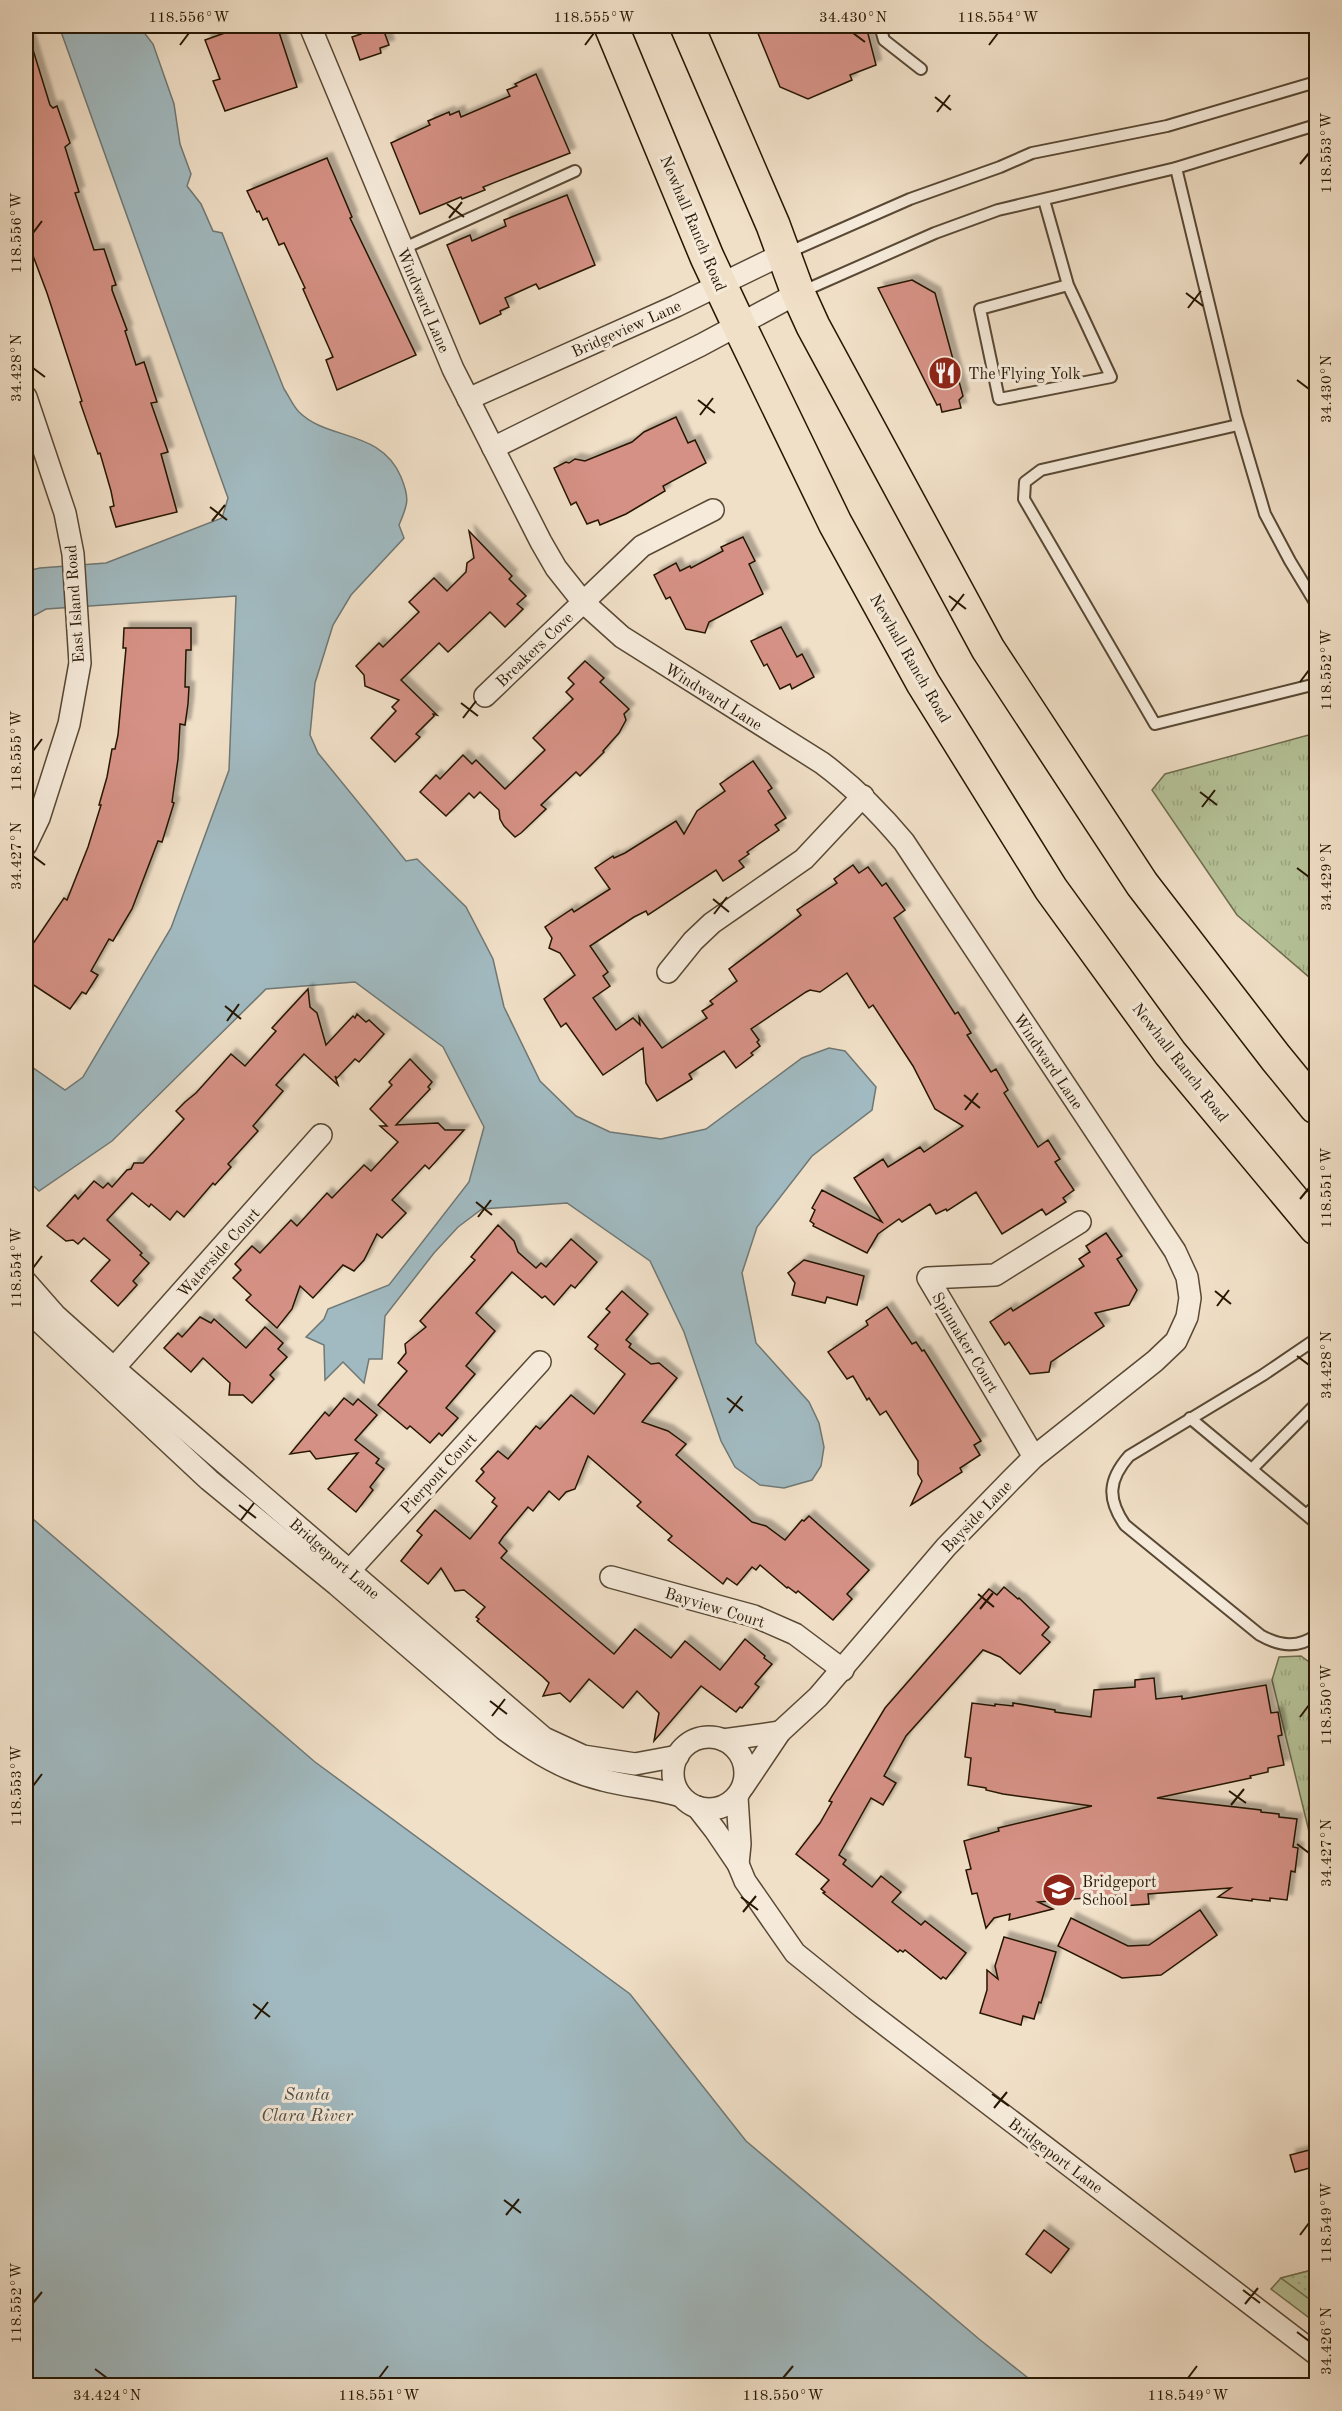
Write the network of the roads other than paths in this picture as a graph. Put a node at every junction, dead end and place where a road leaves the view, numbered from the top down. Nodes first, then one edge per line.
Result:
1 (310, 26) edge
2 (611, 26) edge
3 (687, 26) edge
4 (880, 26) edge
5 (921, 69) dead end
6 (1317, 82) edge
7 (1317, 125) edge
8 (1176, 168) junction
9 (575, 171) dead end
10 (1044, 200) junction
11 (402, 249) junction
12 (783, 254) junction
13 (721, 285) junction
14 (1068, 285) junction
15 (798, 293) junction
16 (739, 325) junction
17 (26, 397) edge
18 (468, 399) junction
19 (1238, 425) junction
20 (493, 448) junction
21 (713, 510) dead end
22 (583, 602) junction
23 (1317, 604) edge
24 (1317, 684) edge
25 (485, 696) dead end
26 (863, 796) junction
27 (28, 833) edge
28 (668, 972) dead end
29 (1317, 1107) edge
30 (321, 1135) dead end
31 (1080, 1222) dead end
32 (1317, 1228) edge
33 (26, 1282) edge
34 (26, 1309) edge
35 (1187, 1317) joint
36 (1317, 1339) edge
37 (540, 1362) dead end
38 (114, 1368) junction
39 (1317, 1404) edge
40 (1190, 1418) junction
41 (1034, 1457) junction
42 (1252, 1469) junction
43 (1317, 1506) edge
44 (1306, 1514) junction
45 (1317, 1523) edge
46 (610, 1577) dead end
47 (343, 1578) junction
48 (1317, 1635) edge
49 (843, 1670) junction
50 (780, 1732) junction
51 (723, 1740) junction
52 (678, 1756) junction
53 (740, 1792) junction
54 (689, 1801) junction
55 (738, 1864) junction
56 (1317, 2355) edge

1 - 11 street, Windward Lane
2 - 13 main road, Newhall Ranch Road
3 - 12 main road
4 - 5 lane
6 - 12 lane
7 - 8 lane
8 - 10 lane
8 - 19 lane
9 - 11 lane
10 - 14 lane
10 - 15 lane
11 - 18 street, Windward Lane
12 - 13 street, Bridgeview Lane
12 - 15 main road
13 - 16 main road, Newhall Ranch Road
13 - 18 street, Bridgeview Lane
14 - 14 lane
15 - 16 street
15 - 29 main road
16 - 20 street
16 - 32 main road, Newhall Ranch Road
17 - 27 street, East Island Road
18 - 20 street, Windward Lane
19 - 23 lane
19 - 24 lane
20 - 22 street, Windward Lane
21 - 22 street, Breakers Cove
22 - 25 street, Breakers Cove
22 - 26 street, Windward Lane
26 - 28 street
26 - 35 street, Windward Lane
30 - 38 street, Waterside Court
31 - 41 street, Spinnaker Court
33 - 38 street, Bridgeport Lane
34 - 47 street, Bridgeport Lane
35 - 41 street, Bayside Lane
36 - 40 lane
37 - 47 street, Pierpont Court
38 - 47 street, Bridgeport Lane
39 - 42 lane
40 - 42 lane
40 - 48 lane
41 - 49 street, Bayside Lane
42 - 44 lane
43 - 44 lane
44 - 45 lane
46 - 49 street, Bayview Court
47 - 52 street, Bridgeport Lane
47 - 54 street, Bridgeport Lane
49 - 50 street, Bayside Lane
50 - 51 street
50 - 53 street, Bayside Lane
51 - 52 street
51 - 53 street
52 - 54 street
53 - 54 street
53 - 55 street, Bridgeport Lane
54 - 55 street, Bridgeport Lane
55 - 56 street, Bridgeport Lane

